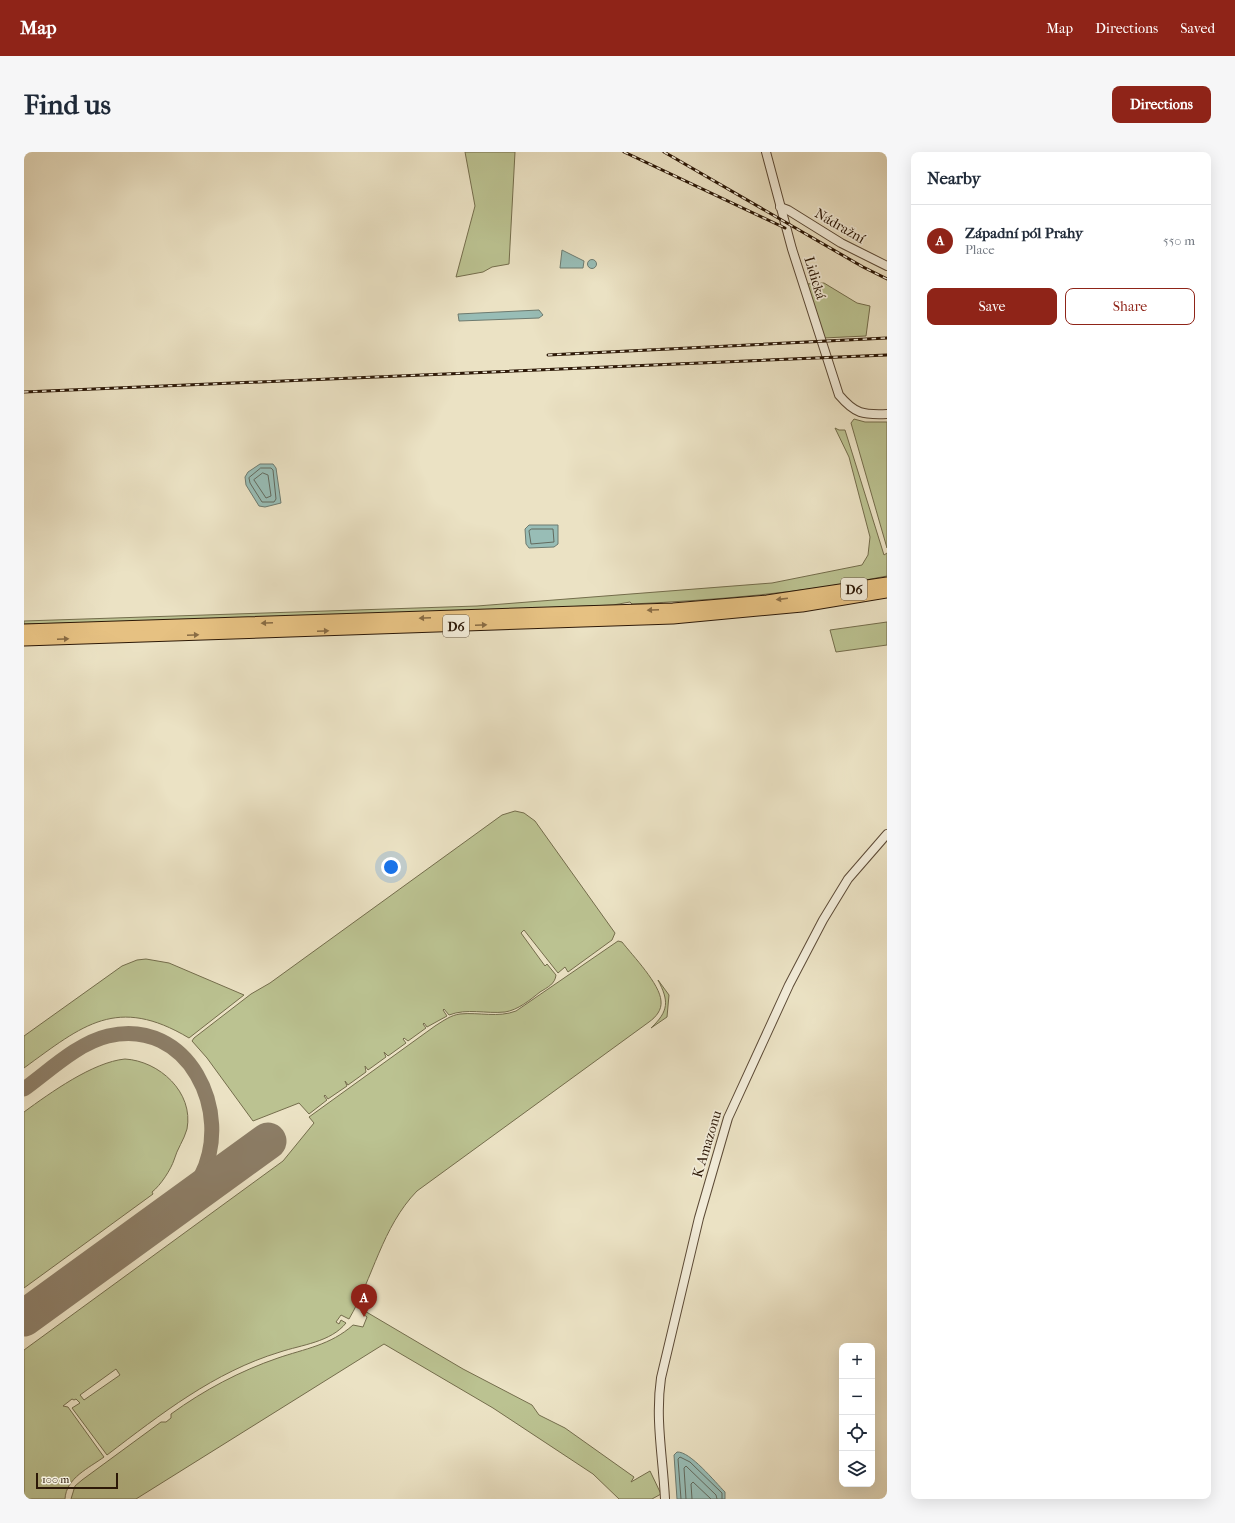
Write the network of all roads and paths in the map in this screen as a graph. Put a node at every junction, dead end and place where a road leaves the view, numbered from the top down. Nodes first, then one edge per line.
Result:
1 (766, 152) edge
2 (780, 207) junction
3 (887, 266) edge
4 (887, 414) edge
5 (887, 583) edge
6 (887, 592) edge
7 (24, 630) edge
8 (24, 640) edge
9 (887, 834) edge
10 (665, 1499) edge

1 - 2 street, Lidická
2 - 3 street, Nádražní
2 - 4 street, Lidická
5 -> 7 highway, D6
8 -> 6 highway, D6
9 - 10 street, K Amazonu

